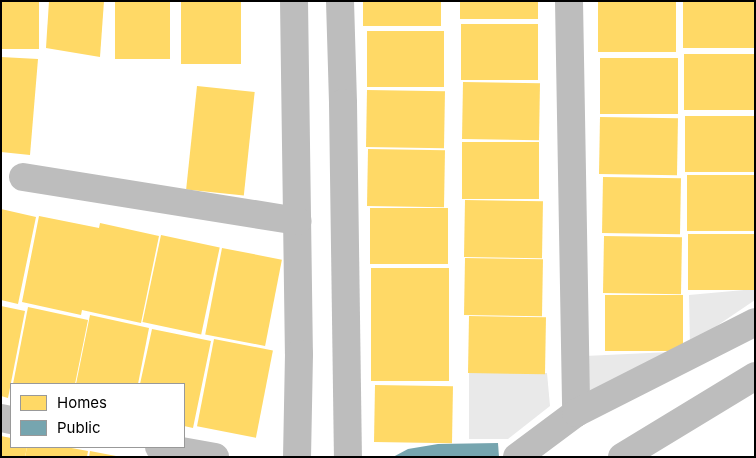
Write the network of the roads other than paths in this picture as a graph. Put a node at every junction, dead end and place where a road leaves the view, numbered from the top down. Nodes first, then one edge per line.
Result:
1 (294, 1) edge
2 (340, 1) edge
3 (569, 1) edge
4 (23, 176) dead end
5 (298, 220) junction
6 (755, 322) edge
7 (755, 376) edge
8 (576, 414) junction
9 (165, 448) edge
10 (215, 457) edge
11 (297, 457) edge
12 (348, 457) edge
13 (516, 457) edge
14 (622, 457) edge

1 - 5 street
2 - 12 street
3 - 8 street
4 - 5 street
5 - 11 street
6 - 8 street
7 - 14 street
8 - 13 street
9 - 10 street

